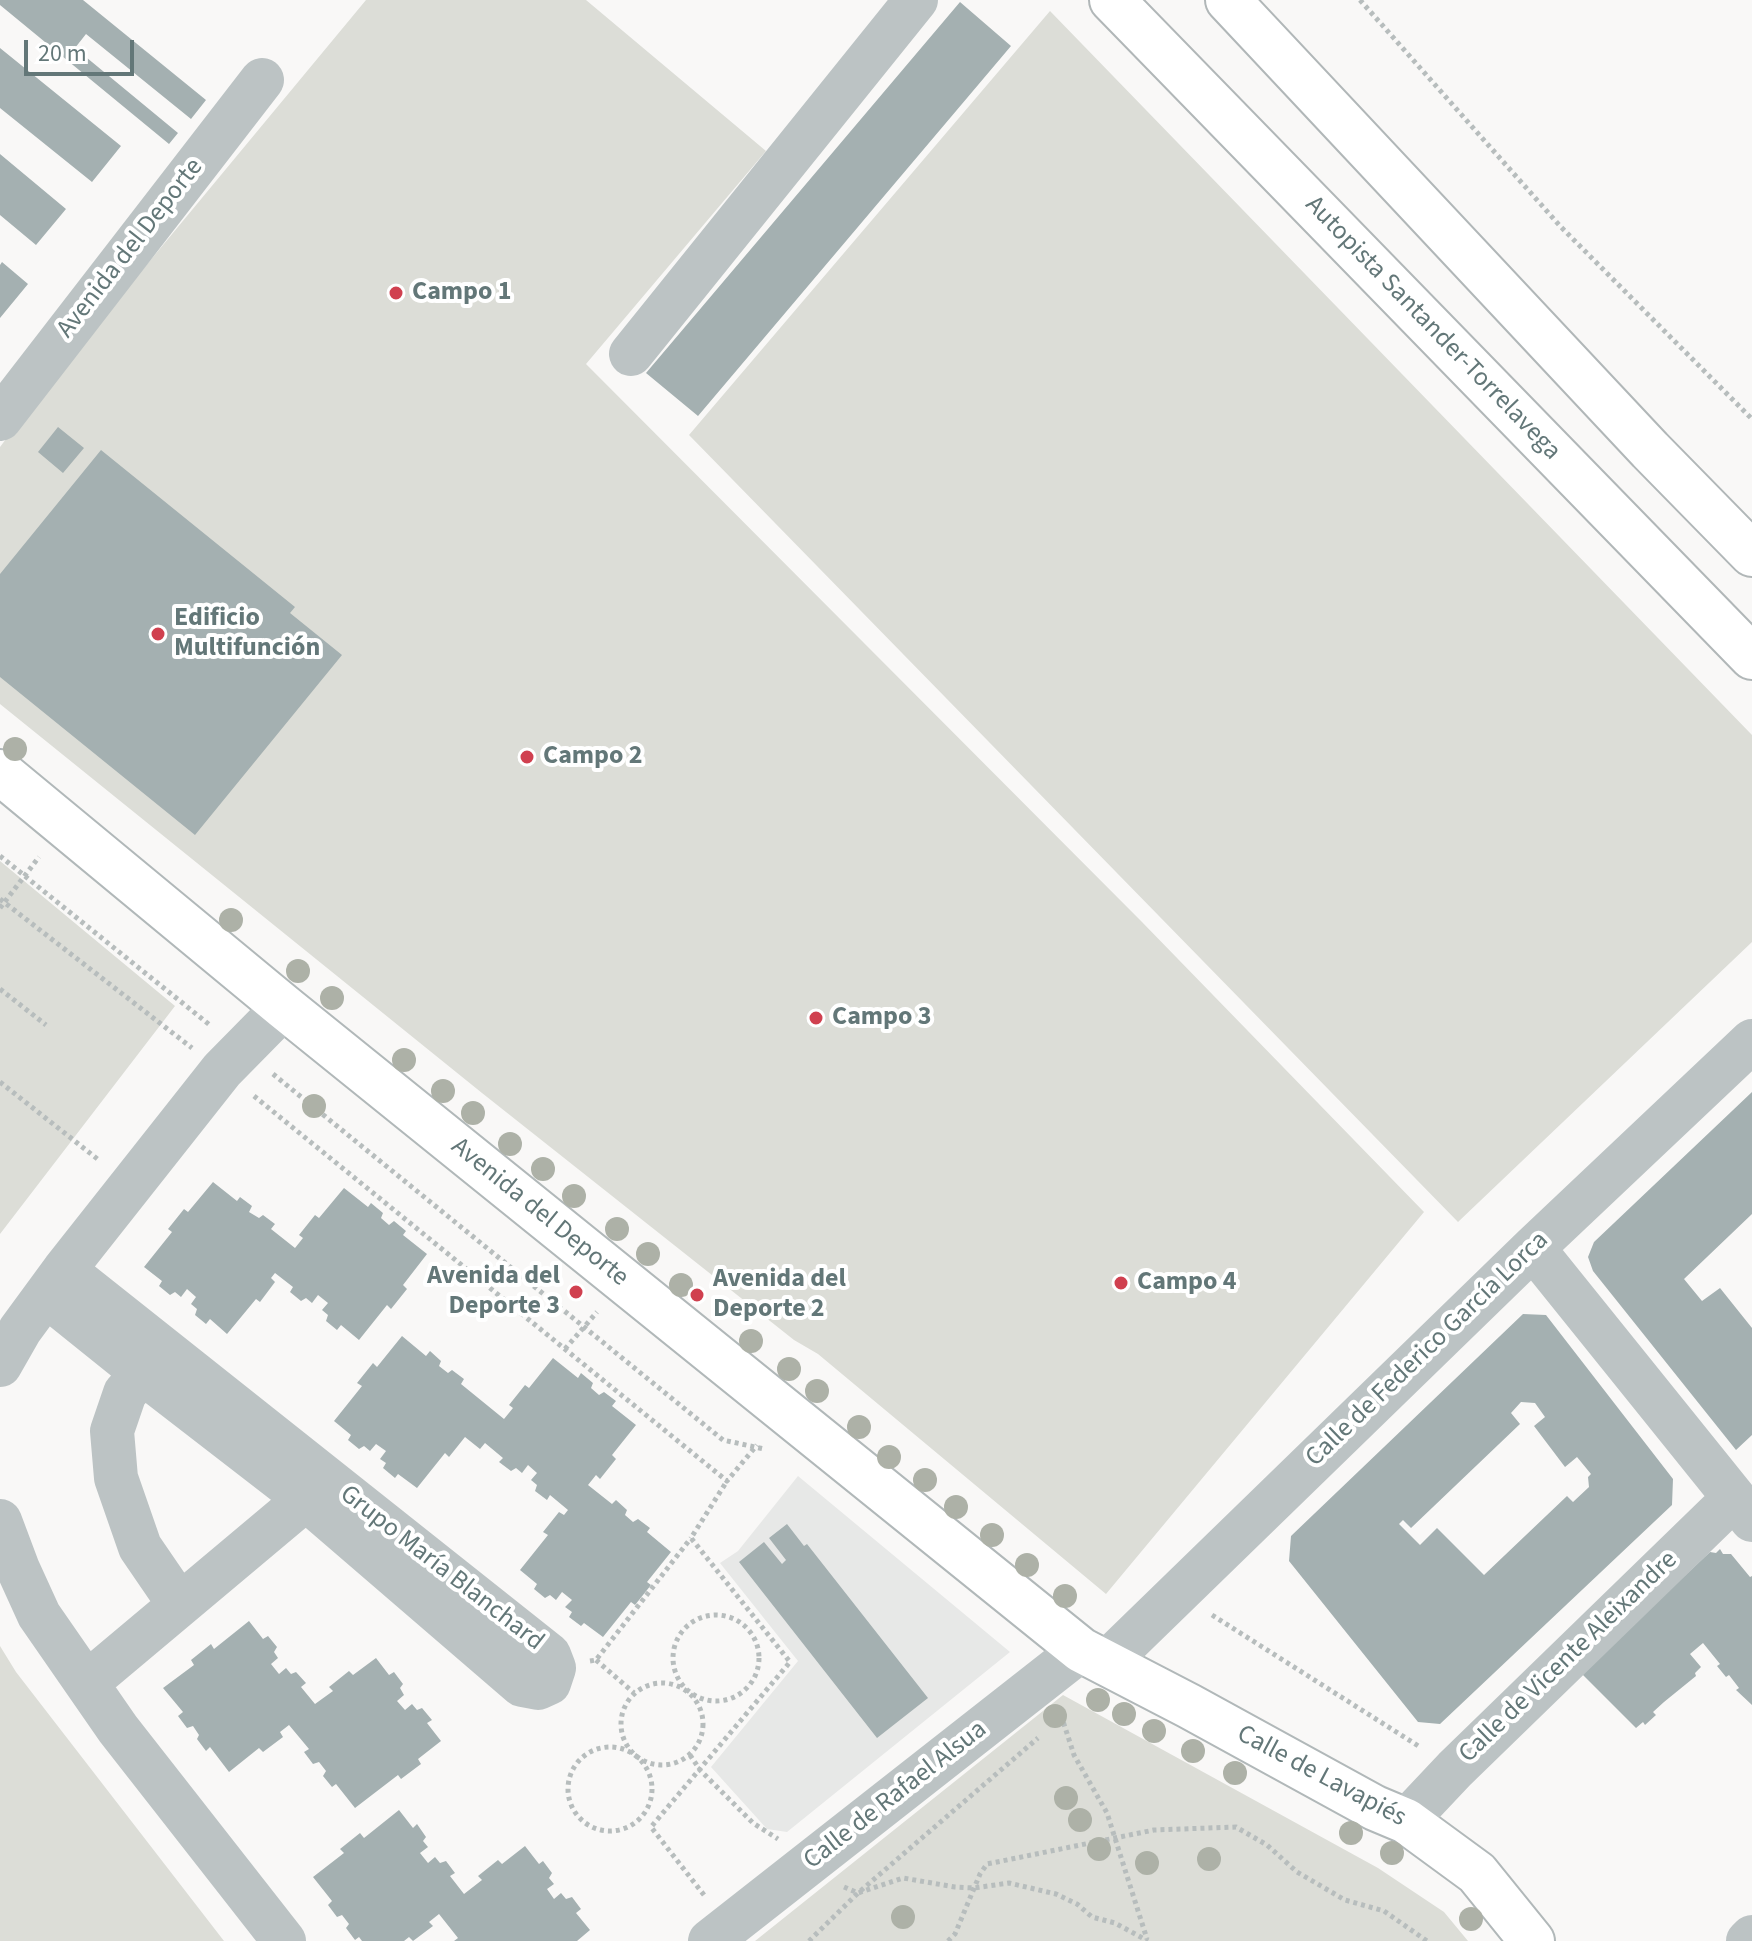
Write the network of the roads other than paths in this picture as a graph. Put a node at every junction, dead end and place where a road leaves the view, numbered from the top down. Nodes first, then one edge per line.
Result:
1 (916, 0) edge
2 (1112, 0) edge
3 (1228, 0) edge
4 (262, 80) dead end
5 (631, 354) dead end
6 (0, 419) edge
7 (1752, 554) edge
8 (1752, 657) edge
9 (0, 772) edge
10 (284, 1007) junction
11 (1752, 1041) edge
12 (1533, 1248) junction
13 (55, 1282) junction
14 (0, 1365) edge
15 (143, 1373) junction
16 (306, 1499) junction
17 (1743, 1509) edge
18 (0, 1521) edge
19 (179, 1604) junction
20 (1094, 1657) junction
21 (88, 1682) junction
22 (1406, 1821) junction
23 (719, 1934) edge
24 (284, 1941) edge
25 (1532, 1941) edge

1 - 5 street
2 - 8 main road, Autopista Santander-Torrelavega
3 - 7 main road
4 - 6 street, Avenida del Deporte
9 - 10 main road, Avenida del Deporte
10 - 13 street
10 - 20 main road, Avenida del Deporte
11 - 12 street, Calle de Federico García Lorca
12 - 17 street
12 - 20 street, Calle de Federico García Lorca
13 - 14 street
13 - 15 street, Grupo María Blanchard
13 - 16 street, Grupo María Blanchard
15 - 16 street, Grupo María Blanchard
15 - 19 street
16 - 19 street, Grupo María Blanchard
17 - 22 street, Calle de Vicente Aleixandre
18 - 21 street
19 - 21 street, Grupo María Blanchard
20 - 22 main road, Calle de Lavapiés
20 - 23 street, Calle de Rafael Alsua
21 - 24 street
22 - 25 main road, Calle de Lavapiés

